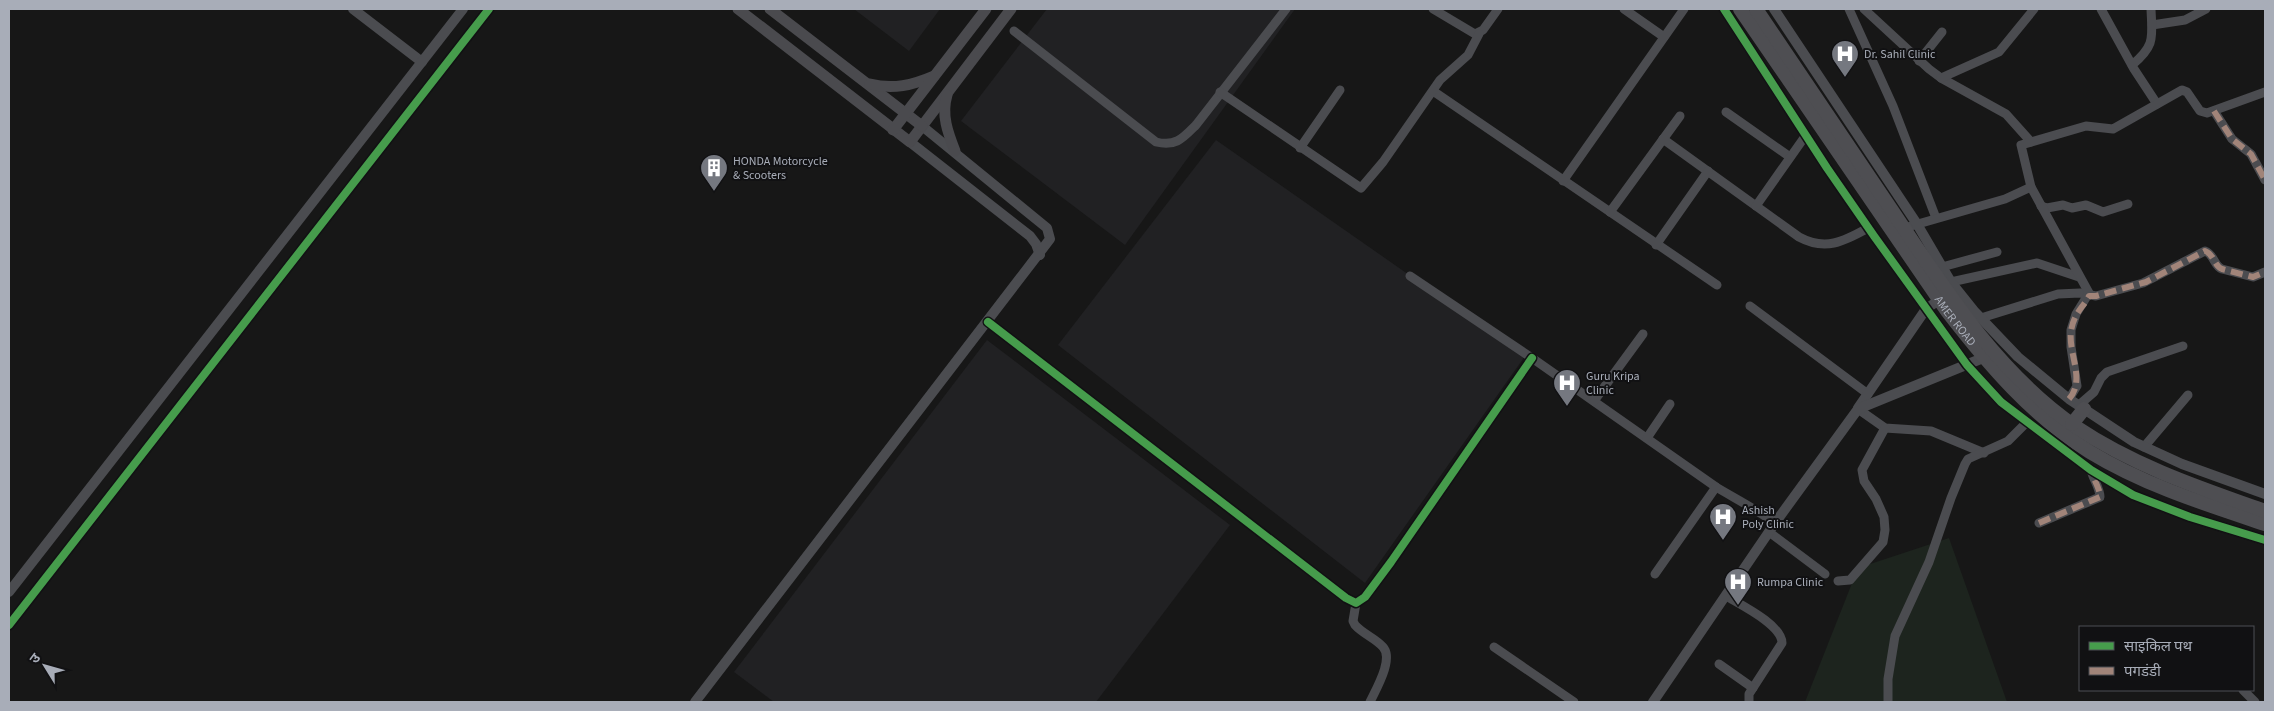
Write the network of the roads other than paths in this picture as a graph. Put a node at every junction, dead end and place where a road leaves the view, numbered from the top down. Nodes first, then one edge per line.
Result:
1 (353, 9) edge
2 (463, 9) edge
3 (488, 9) edge
4 (738, 9) edge
5 (770, 9) edge
6 (1011, 9) edge
7 (1286, 9) edge
8 (1433, 9) edge
9 (1498, 9) edge
10 (1624, 9) edge
11 (1684, 9) edge
12 (1724, 9) edge
13 (1740, 9) edge
14 (1756, 9) edge
15 (1774, 9) edge
16 (1849, 9) edge
17 (1864, 9) edge
18 (2034, 9) edge
19 (2101, 9) edge
20 (2151, 9) edge
21 (2206, 9) edge
22 (984, 12) edge
23 (2152, 25) junction
24 (998, 27) junction
25 (1014, 31) dead end
26 (1942, 32) dead end
27 (1479, 34) junction
28 (1664, 37) junction
29 (1919, 61) junction
30 (422, 62) junction
31 (2132, 65) junction
32 (934, 75) junction
33 (1941, 78) junction
34 (866, 82) junction
35 (1340, 90) dead end
36 (949, 91) junction
37 (1433, 91) junction
38 (1220, 92) junction
39 (2265, 92) edge
40 (2157, 104) junction
41 (2214, 111) junction
42 (1726, 112) dead end
43 (905, 113) junction
44 (1680, 116) dead end
45 (922, 126) junction
46 (893, 130) junction
47 (1806, 135) junction
48 (1663, 139) junction
49 (910, 142) junction
50 (2031, 142) junction
51 (1300, 148) junction
52 (955, 152) junction
53 (1790, 157) junction
54 (1708, 171) junction
55 (2265, 180) edge
56 (1563, 181) junction
57 (2031, 187) junction
58 (2128, 204) dead end
59 (1756, 206) junction
60 (2041, 206) junction
61 (1610, 212) junction
62 (1936, 218) junction
63 (1911, 226) junction
64 (1868, 228) junction
65 (1656, 245) junction
66 (1997, 252) dead end
67 (1040, 255) junction
68 (1942, 266) junction
69 (2265, 272) edge
70 (1410, 276) dead end
71 (2079, 277) junction
72 (1951, 282) junction
73 (1716, 285) dead end
74 (2089, 296) junction
75 (1939, 300) junction
76 (1750, 306) dead end
77 (1926, 309) junction
78 (1981, 318) junction
79 (988, 322) junction
80 (1643, 334) dead end
81 (2183, 346) dead end
82 (1532, 358) junction
83 (1983, 358) junction
84 (1968, 365) junction
85 (1868, 394) junction
86 (2188, 395) dead end
87 (2069, 399) junction
88 (1594, 401) junction
89 (1670, 404) dead end
90 (2081, 407) junction
91 (1858, 409) junction
92 (2026, 422) junction
93 (2072, 424) junction
94 (1886, 428) junction
95 (1646, 438) junction
96 (2144, 447) junction
97 (1984, 453) junction
98 (2091, 470) junction
99 (1716, 487) junction
100 (2265, 494) edge
101 (2265, 511) edge
102 (1775, 523) junction
103 (2039, 523) dead end
104 (2265, 524) edge
105 (1769, 532) junction
106 (2265, 540) edge
107 (1655, 574) dead end
108 (1825, 574) dead end
109 (1838, 581) dead end
110 (9, 592) edge
111 (1726, 596) junction
112 (1356, 603) junction
113 (9, 625) edge
114 (1494, 647) dead end
115 (1719, 664) dead end
116 (1753, 688) junction
117 (2244, 691) edge
118 (695, 702) edge
119 (1370, 702) edge
120 (1574, 702) edge
121 (1653, 702) edge
122 (1749, 702) edge
123 (1888, 702) edge
124 (2255, 702) edge

1 - 30 street
2 - 30 street
3 - 113 street
4 - 46 main road
5 - 34 main road
6 - 24 main road
7 - 38 street
8 - 27 street
9 - 27 street
10 - 28 street
11 - 28 street
12 - 47 street
13 - 75 highway, AMER ROAD
14 - 63 highway, AMER ROAD
15 - 63 street
16 - 62 street
17 - 29 street
18 - 33 street
19 - 31 street
20 - 23 street
21 - 23 street
22 - 24 main road
22 - 32 main road
23 - 31 street
24 - 36 main road
25 - 38 street
26 - 29 street
27 - 37 street
28 - 56 street
29 - 33 street
30 - 110 street
31 - 40 street
32 - 34 main road
32 - 43 main road
33 - 50 street
34 - 43 main road
35 - 51 street
36 - 45 main road
36 - 52 main road
37 - 51 street
37 - 56 street
38 - 51 street
39 - 41 street
40 - 41 street
40 - 50 street
41 - 55 street
42 - 53 street
43 - 45 main road
43 - 46 main road
44 - 48 street
45 - 49 main road
45 - 52 street
46 - 49 main road
47 - 53 street
47 - 64 street
48 - 54 street
48 - 61 street
49 - 67 street
50 - 57 street
52 - 67 street
53 - 59 street
54 - 59 street
54 - 65 street
56 - 61 street
57 - 60 street
57 - 62 street
58 - 60 street
59 - 64 street
60 - 71 street
61 - 65 street
62 - 63 street
63 - 68 street
63 - 93 highway, AMER ROAD
64 - 77 street
65 - 73 street
66 - 68 street
67 - 79 street
68 - 72 street
69 - 74 street
70 - 82 street
71 - 72 street
71 - 74 street
72 - 78 street
74 - 78 street
74 - 87 street
75 - 77 street
75 - 83 highway, AMER ROAD
76 - 85 street
77 - 84 street
77 - 85 street
78 - 87 street
79 - 112 street
79 - 118 street
80 - 88 street
81 - 90 street
82 - 88 street
82 - 112 street
83 - 84 street
83 - 104 highway, AMER ROAD
84 - 91 street
84 - 92 street
85 - 91 street
86 - 96 street
87 - 90 street
88 - 95 street
89 - 95 street
90 - 93 highway
90 - 96 street
91 - 94 street
91 - 102 street
92 - 97 street
92 - 98 street
93 - 101 highway, AMER ROAD
94 - 97 street
94 - 109 street
95 - 99 street
96 - 100 street
97 - 123 street
98 - 103 street
98 - 106 street
99 - 102 street
99 - 107 street
102 - 105 street
105 - 108 street
105 - 111 street
111 - 116 street
111 - 121 street
112 - 119 street
114 - 120 street
115 - 116 street
116 - 122 street
117 - 124 street

